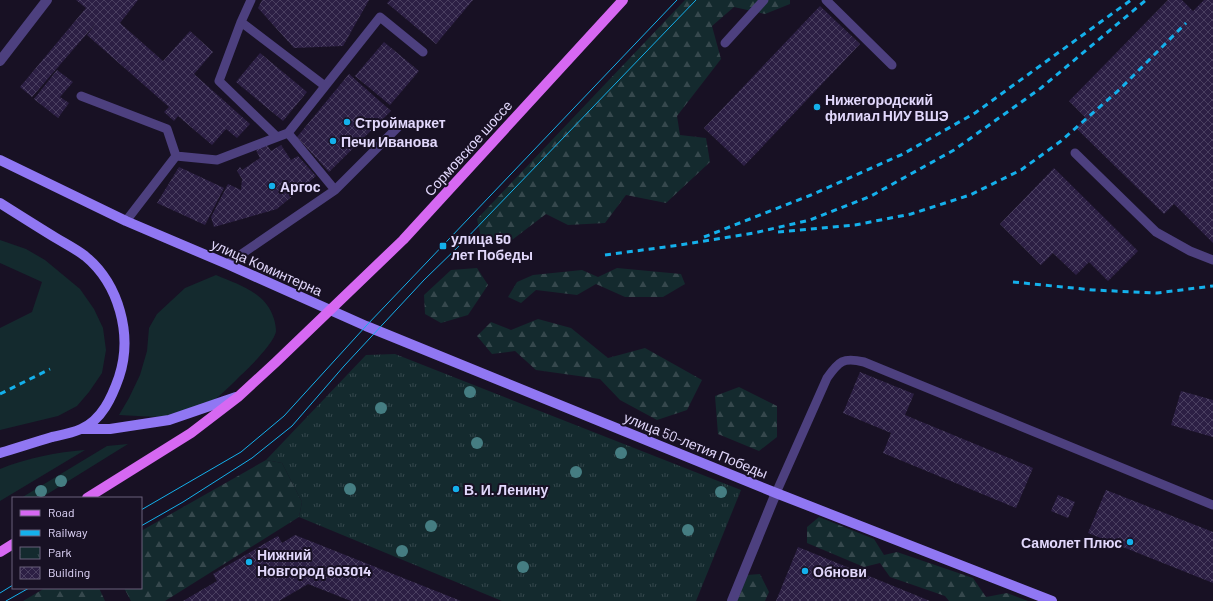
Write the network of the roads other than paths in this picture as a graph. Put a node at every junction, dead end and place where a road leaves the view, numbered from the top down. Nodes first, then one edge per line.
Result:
1 (47, 0) edge
2 (251, 0) edge
3 (622, 0) edge
4 (764, 0) edge
5 (826, 0) edge
6 (241, 22) junction
7 (725, 43) dead end
8 (423, 52) dead end
9 (0, 60) edge
10 (892, 65) dead end
11 (325, 86) junction
12 (81, 96) dead end
13 (400, 126) dead end
14 (288, 133) junction
15 (277, 137) junction
16 (1075, 153) dead end
17 (176, 156) junction
18 (0, 160) edge
19 (335, 190) junction
20 (0, 203) edge
21 (126, 221) junction
22 (1213, 260) edge
23 (227, 264) junction
24 (330, 311) junction
25 (238, 396) junction
26 (82, 429) junction
27 (0, 453) edge
28 (776, 493) junction
29 (89, 497) edge
30 (1213, 505) edge
31 (12, 545) edge
32 (0, 552) edge
33 (732, 601) edge
34 (1052, 601) edge

1 - 9 street
2 - 6 lane
3 - 24 main road, Сормовское шоссе
4 - 7 lane
5 - 10 lane
6 - 11 lane
6 - 15 lane
8 - 11 lane
11 - 14 lane
12 - 17 lane
13 - 19 lane
14 - 15 lane
14 - 19 lane
15 - 17 lane
16 - 22 lane
17 - 21 lane
18 - 21 main road, улица Коминтерна
19 - 23 lane
20 - 26 main road
21 - 23 main road, улица Коминтерна
23 - 24 main road, улица Коминтерна
24 - 25 main road, улица Коминтерна
24 - 28 main road, улица 50-летия Победы
25 - 26 main road
25 - 29 main road, улица Коминтерна
26 - 27 main road
28 - 30 lane
28 - 33 street
28 - 34 main road, улица 50-летия Победы
31 - 32 main road

